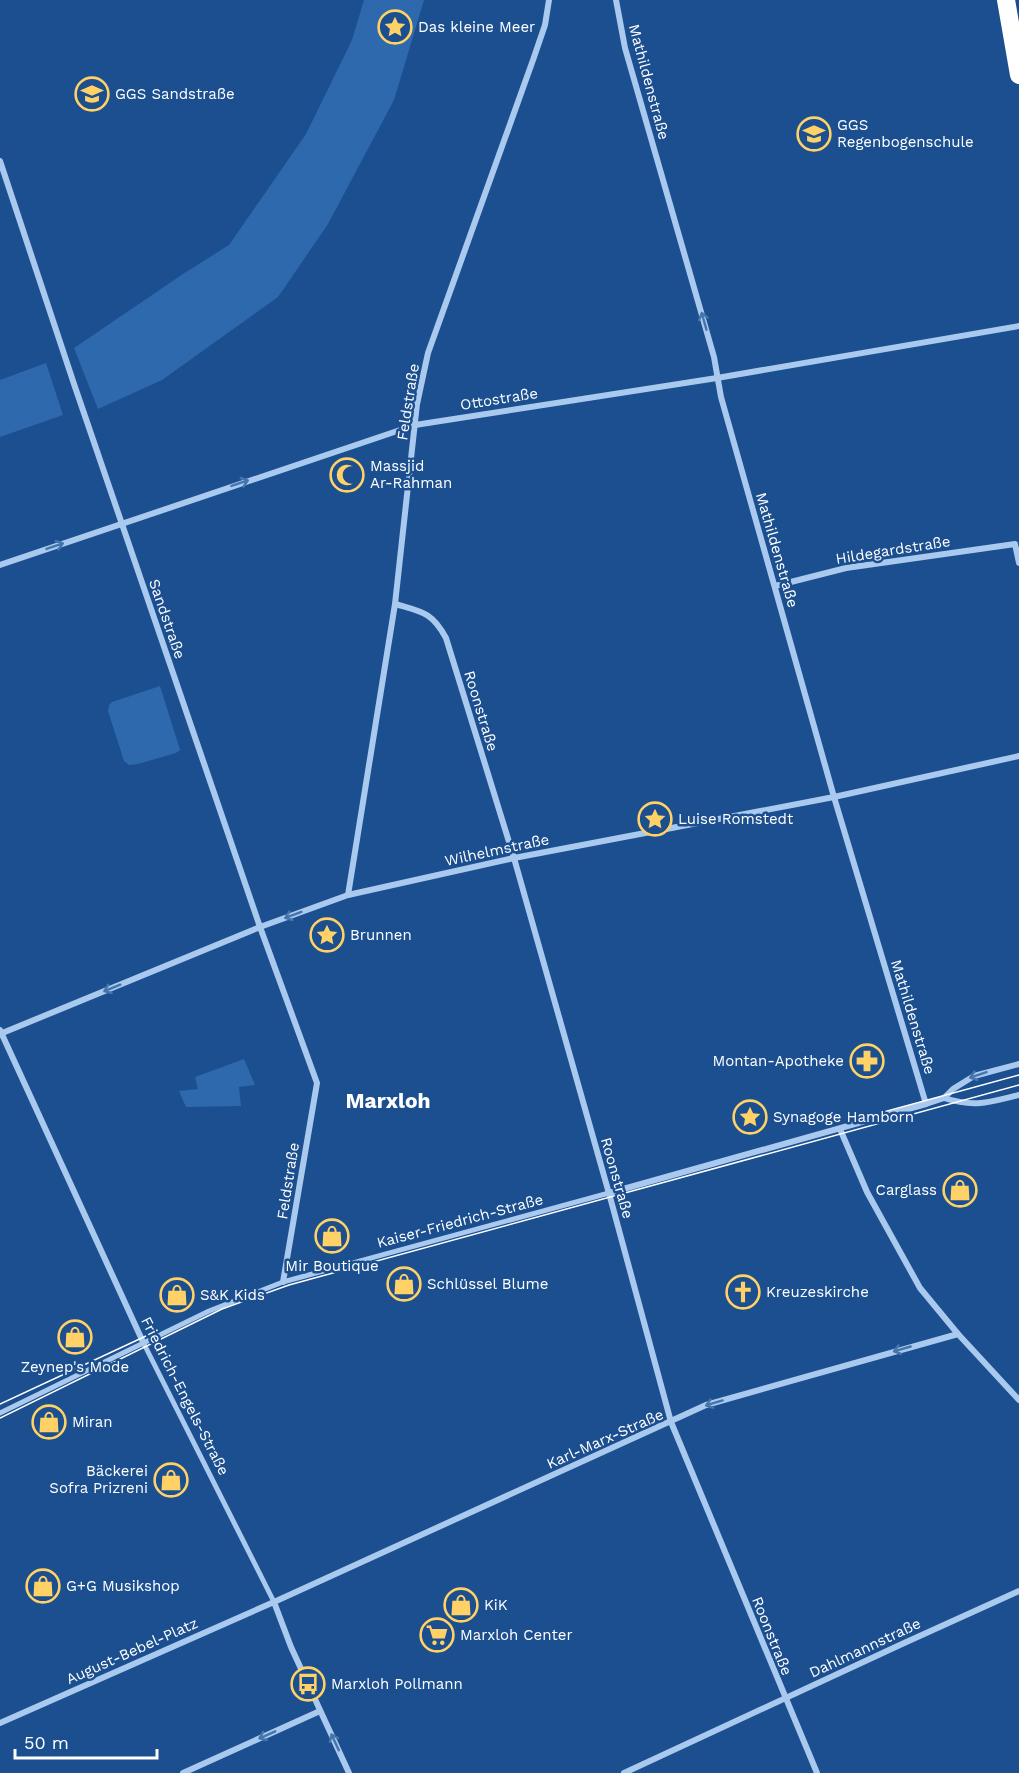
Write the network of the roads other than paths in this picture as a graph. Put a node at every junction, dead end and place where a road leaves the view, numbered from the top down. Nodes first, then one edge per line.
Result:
1 (549, 0) edge
2 (616, 0) edge
3 (1006, 0) edge
4 (1017, 0) edge
5 (1019, 69) edge
6 (1019, 75) edge
7 (0, 162) edge
8 (1019, 326) edge
9 (717, 378) junction
10 (415, 425) junction
11 (122, 523) junction
12 (1019, 563) edge
13 (0, 565) edge
14 (775, 586) junction
15 (395, 604) junction
16 (1019, 756) edge
17 (834, 797) junction
18 (514, 858) junction
19 (348, 896) junction
20 (260, 927) junction
21 (1, 1032) edge
22 (1019, 1064) edge
23 (317, 1083) joint
24 (1019, 1095) edge
25 (944, 1098) junction
26 (926, 1104) junction
27 (840, 1129) junction
28 (609, 1193) junction
29 (284, 1282) junction
30 (958, 1334) junction
31 (143, 1342) junction
32 (1019, 1400) edge
33 (0, 1413) edge
34 (670, 1422) junction
35 (1019, 1591) edge
36 (274, 1602) junction
37 (785, 1698) junction
38 (320, 1711) junction
39 (0, 1723) edge
40 (183, 1773) edge
41 (349, 1773) edge
42 (624, 1773) edge
43 (817, 1773) edge

1 - 10 street, Feldstraße
9 -> 2 street, Mathildenstraße
3 - 6 highway
4 - 5 highway
7 - 11 street, Sandstraße
8 - 9 street, Ottostraße
9 - 10 street, Ottostraße
9 - 14 street, Mathildenstraße
11 -> 10 street, Ottostraße
10 - 15 street, Feldstraße
13 -> 11 street, Ottostraße
11 - 20 street, Sandstraße
12 - 14 street, Hildegardstraße
14 - 17 street, Mathildenstraße
15 - 18 street, Roonstraße
15 - 19 street, Feldstraße
16 - 17 street, Wilhelmstraße
17 - 18 street, Wilhelmstraße
17 - 26 street, Mathildenstraße
18 - 19 street, Wilhelmstraße
18 - 28 street, Roonstraße
19 -> 20 street, Wilhelmstraße
20 -> 21 street, Wilhelmstraße
20 - 23 street, Sandstraße
21 - 31 street, Friedrich-Engels-Straße
22 -> 25 street, Kaiser-Friedrich-Straße
23 - 29 street, Feldstraße
24 - 25 street, Kaiser-Friedrich-Straße
25 - 26 street, Kaiser-Friedrich-Straße
26 - 27 street, Kaiser-Friedrich-Straße
27 - 28 street, Kaiser-Friedrich-Straße
27 - 30 street
28 - 29 street, Kaiser-Friedrich-Straße
28 - 34 street, Roonstraße
29 - 31 street, Kaiser-Friedrich-Straße
30 - 32 street
30 -> 34 street, Karl-Marx-Straße
31 - 33 street, Kaiser-Friedrich-Straße
31 - 36 street, Friedrich-Engels-Straße
34 - 36 street, Karl-Marx-Straße
34 - 37 street, Roonstraße
35 - 37 street, Dahlmannstraße
36 - 38 street, Friedrich-Engels-Straße
36 - 39 street, August-Bebel-Platz
37 - 42 street, Dahlmannstraße
37 - 43 street, Roonstraße
38 -> 40 street
41 -> 38 street, Friedrich-Engels-Straße

